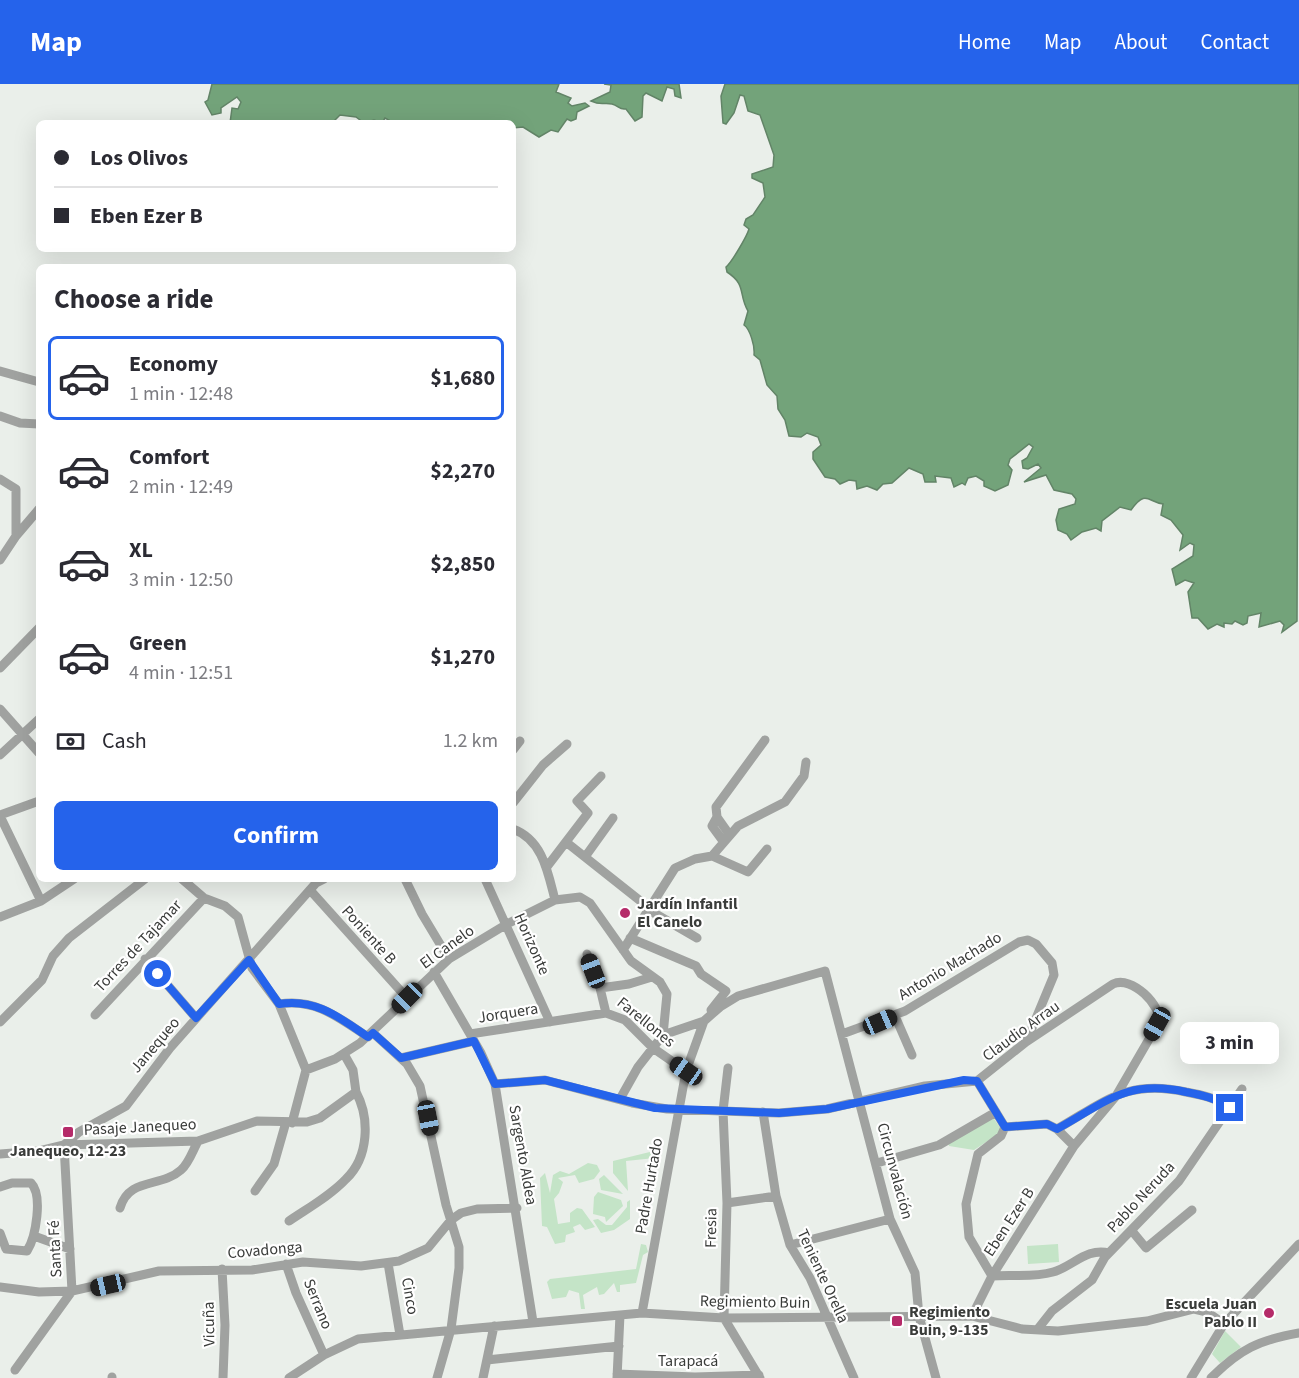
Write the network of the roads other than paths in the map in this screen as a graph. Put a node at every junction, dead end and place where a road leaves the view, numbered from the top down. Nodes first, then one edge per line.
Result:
1 (0, 370) edge
2 (36, 381) edge
3 (0, 416) edge
4 (36, 424) edge
5 (0, 479) edge
6 (36, 513) edge
7 (16, 536) junction
8 (3, 556) edge
9 (36, 631) edge
10 (0, 669) edge
11 (0, 709) edge
12 (36, 722) edge
13 (21, 734) junction
14 (520, 741) dead end
15 (765, 741) dead end
16 (567, 744) dead end
17 (516, 746) edge
18 (36, 750) edge
19 (0, 755) edge
20 (806, 762) dead end
21 (601, 776) dead end
22 (516, 785) edge
23 (522, 790) junction
24 (516, 799) edge
25 (36, 802) edge
26 (0, 815) edge
27 (614, 818) dead end
28 (516, 831) edge
29 (726, 838) junction
30 (566, 842) junction
31 (767, 849) dead end
32 (712, 856) junction
33 (585, 857) junction
34 (546, 868) junction
35 (70, 882) edge
36 (141, 882) edge
37 (185, 882) edge
38 (406, 882) edge
39 (486, 882) edge
40 (317, 883) edge
41 (204, 898) junction
42 (555, 900) junction
43 (41, 901) junction
44 (648, 908) junction
45 (0, 917) edge
46 (507, 924) junction
47 (630, 938) junction
48 (697, 938) dead end
49 (623, 950) junction
50 (586, 954) dead end
51 (145, 959) junction
52 (449, 959) junction
53 (249, 960) junction
54 (434, 972) junction
55 (652, 977) junction
56 (600, 988) junction
57 (407, 998) junction
58 (279, 1004) junction
59 (1157, 1009) joint
60 (4, 1011) edge
61 (606, 1013) junction
62 (95, 1015) dead end
63 (895, 1016) junction
64 (196, 1018) junction
65 (707, 1018) junction
66 (0, 1022) edge
67 (550, 1022) junction
68 (842, 1034) junction
69 (370, 1035) junction
70 (663, 1035) junction
71 (472, 1037) junction
72 (1026, 1042) junction
73 (653, 1048) junction
74 (344, 1054) junction
75 (912, 1055) dead end
76 (401, 1058) junction
77 (728, 1068) dead end
78 (306, 1070) junction
79 (686, 1071) junction
80 (977, 1081) junction
81 (495, 1084) junction
82 (1242, 1089) dead end
83 (356, 1092) junction
84 (1116, 1096) junction
85 (620, 1100) junction
86 (861, 1102) junction
87 (1230, 1108) junction
88 (678, 1109) junction
89 (723, 1111) junction
90 (763, 1112) junction
91 (996, 1112) junction
92 (289, 1123) junction
93 (87, 1127) junction
94 (1005, 1127) junction
95 (1057, 1129) junction
96 (198, 1141) junction
97 (90, 1144) junction
98 (64, 1145) junction
99 (1074, 1146) junction
100 (0, 1154) edge
101 (877, 1164) junction
102 (0, 1187) edge
103 (255, 1191) dead end
104 (776, 1196) junction
105 (727, 1203) junction
106 (120, 1208) dead end
107 (517, 1208) junction
108 (1192, 1210) dead end
109 (890, 1219) junction
110 (451, 1220) junction
111 (289, 1221) dead end
112 (1132, 1231) junction
113 (0, 1233) edge
114 (34, 1236) junction
115 (1299, 1244) edge
116 (790, 1245) junction
117 (70, 1249) junction
118 (1109, 1253) junction
119 (388, 1263) junction
120 (286, 1264) junction
121 (222, 1269) junction
122 (992, 1276) junction
123 (0, 1287) edge
124 (72, 1292) junction
125 (642, 1313) junction
126 (621, 1315) junction
127 (919, 1316) junction
128 (972, 1316) junction
129 (724, 1318) junction
130 (825, 1318) junction
131 (533, 1322) junction
132 (1224, 1324) junction
133 (494, 1326) junction
134 (451, 1329) junction
135 (1037, 1330) junction
136 (1299, 1333) edge
137 (400, 1335) junction
138 (619, 1346) junction
139 (324, 1355) junction
140 (487, 1360) junction
141 (15, 1370) dead end
142 (1193, 1375) edge
143 (617, 1376) edge
144 (760, 1376) edge
145 (223, 1378) edge
146 (289, 1378) edge
147 (437, 1378) edge
148 (483, 1378) edge
149 (854, 1378) edge
150 (936, 1378) edge
151 (1204, 1378) edge
152 (1211, 1378) edge

1 - 2 street
3 - 4 street
5 - 7 street
6 - 7 street
7 - 8 street
9 - 10 street
11 - 13 street
12 - 13 street
13 - 18 street
13 - 19 street
14 - 17 street
15 - 29 street
16 - 23 street
20 - 29 street
21 - 30 street
22 - 23 street
23 - 24 street
25 - 26 street
26 - 43 street
27 - 33 street
28 - 34 street
29 - 32 street
30 - 33 street
30 - 34 street
31 - 32 street
32 - 44 street
33 - 44 street
34 - 42 street
35 - 43 street
36 - 60 street
37 - 41 street
38 - 52 street
39 - 46 street, Horizonte
40 - 53 street, Janequeo
40 - 57 street, Poniente B
41 - 51 street, Torres de Tajamar
41 - 53 street
42 - 46 street, El Canelo
42 - 49 street
43 - 45 street
44 - 47 street
44 - 48 street
46 - 52 street, El Canelo
46 - 67 street, Horizonte
47 - 49 street
47 - 65 street, Padre Hurtado
49 - 55 street
50 - 56 street, Farellones
51 - 62 street, Torres de Tajamar
51 - 64 street
52 - 54 street, El Canelo
53 - 58 street
53 - 64 street, Janequeo
54 - 57 street, El Canelo
54 - 71 street, Sargento Aldea
55 - 56 street
55 - 70 street
56 - 61 street, Farellones
57 - 69 street, El Canelo
58 - 69 street
58 - 78 street
59 - 72 street, Claudio Arrau
59 - 84 street, Eben Ezer B
60 - 66 street
61 - 67 street, Jorquera
61 - 73 street, Farellones
63 - 68 street, Antonio Machado
63 - 72 street, Antonio Machado
63 - 75 street
64 - 93 street, Janequeo
65 - 68 street, Circunvalación
65 - 70 street
65 - 79 street, Padre Hurtado
67 - 71 street, Jorquera
68 - 86 street, Circunvalación
69 - 74 street, El Canelo
69 - 76 street
70 - 73 street
71 - 76 street, Jorquera
71 - 81 street, Sargento Aldea
72 - 80 street, Claudio Arrau
73 - 79 street, Farellones
73 - 85 street
74 - 78 street, El Canelo
74 - 83 street
76 - 110 street
77 - 89 street, Fresia
78 - 92 street
79 - 88 street, Padre Hurtado
80 - 86 street, Claudio Arrau
80 - 91 street
81 - 85 street, Claudio Arrau
81 - 107 street, Sargento Aldea
82 - 87 street, Pablo Neruda
83 - 92 street
83 - 111 street
84 - 87 street
84 - 95 street
84 - 99 street, Eben Ezer B
85 - 88 street, Claudio Arrau
86 - 90 street, Claudio Arrau
86 - 101 street, Circunvalación
87 - 112 street, Pablo Neruda
88 - 89 street, Claudio Arrau
88 - 125 street, Padre Hurtado
89 - 90 street, Claudio Arrau
89 - 105 street, Fresia
90 - 104 street, Teniente Orella
91 - 94 street
91 - 101 street
92 - 96 street, Pasaje Janequeo
92 - 103 street
93 - 97 street
93 - 98 street, Janequeo
94 - 95 street
94 - 122 street
95 - 99 street
96 - 97 street, Pasaje Janequeo
96 - 106 street
97 - 98 street, Pasaje Janequeo
98 - 100 street, Janequeo
98 - 117 street, Santa Fé
99 - 122 street, Eben Ezer B
101 - 109 street, Circunvalación
102 - 114 street
104 - 105 street
104 - 116 street, Teniente Orella
105 - 129 street, Fresia
107 - 110 street, Covadonga
107 - 131 street, Sargento Aldea
108 - 112 street
109 - 116 street
109 - 127 street, Circunvalación
110 - 119 street, Covadonga
110 - 134 street
112 - 118 street, Pablo Neruda
113 - 114 street
114 - 117 street
115 - 132 street
116 - 130 street, Teniente Orella
117 - 124 street, Santa Fé
118 - 122 street, Pablo Neruda
118 - 135 street
119 - 120 street, Covadonga
119 - 137 street, Cinco
120 - 121 street, Covadonga
120 - 139 street, Serrano
121 - 124 street, Covadonga
121 - 145 street, Vicuña
122 - 128 street, Eben Ezer B
123 - 124 street, Covadonga
124 - 141 street, Santa Fé
125 - 126 street, Regimiento Buin
125 - 129 street, Regimiento Buin
126 - 131 street, Regimiento Buin
126 - 138 street
127 - 128 street, Regimiento Buin
127 - 130 street, Regimiento Buin
127 - 150 street, Circunvalación
128 - 135 street, Regimiento Buin
129 - 130 street, Regimiento Buin
129 - 144 street
130 - 149 street, Teniente Orella
131 - 133 street, Regimiento Buin
132 - 135 street, Regimiento Buin
132 - 142 street
133 - 134 street, Regimiento Buin
133 - 140 street
134 - 137 street, Regimiento Buin
134 - 147 street
136 - 152 street
137 - 139 street, Regimiento Buin
138 - 140 street
138 - 143 street
139 - 146 street, Regimiento Buin
140 - 148 street
142 - 151 street
143 - 144 street, Tarapacá

